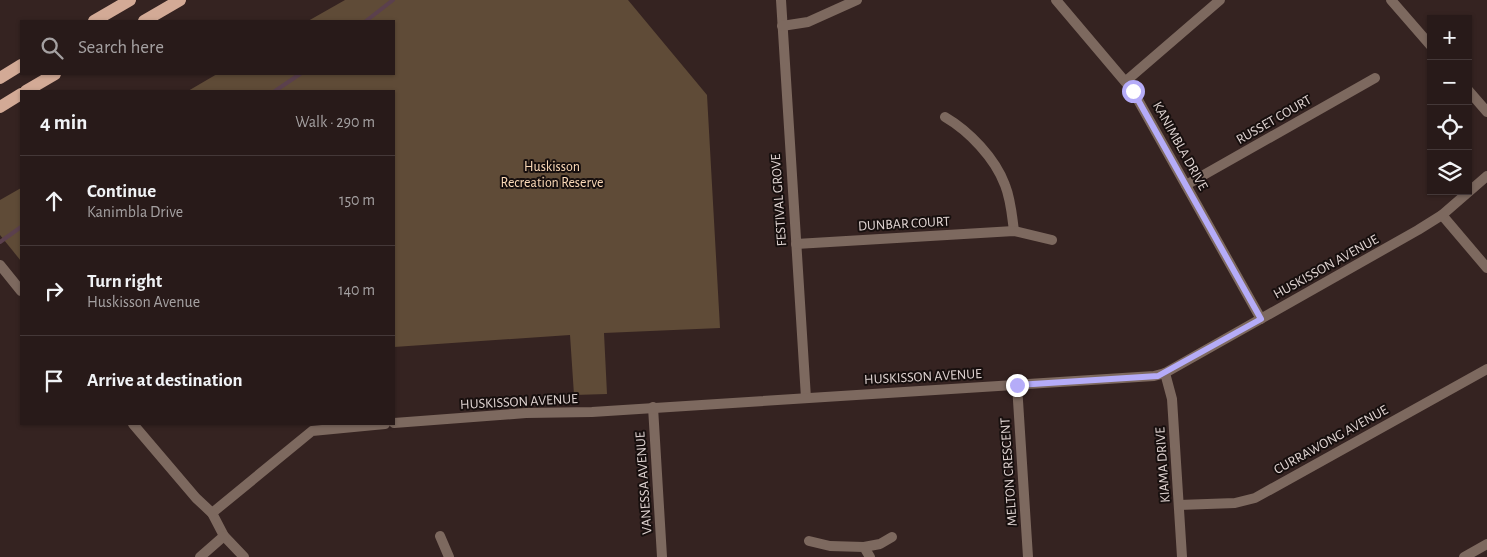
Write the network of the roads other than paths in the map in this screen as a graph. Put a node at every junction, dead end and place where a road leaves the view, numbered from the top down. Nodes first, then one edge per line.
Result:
1 (130, 0) edge
2 (180, 0) edge
3 (781, 0) edge
4 (857, 0) edge
5 (1056, 0) edge
6 (1220, 0) edge
7 (1391, 0) edge
8 (96, 20) edge
9 (146, 20) edge
10 (782, 26) junction
11 (1427, 41) edge
12 (20, 66) edge
13 (53, 75) edge
14 (0, 78) edge
15 (1375, 78) dead end
16 (1126, 81) junction
17 (28, 90) edge
18 (20, 95) edge
19 (1472, 95) edge
20 (0, 107) edge
21 (1487, 112) edge
22 (945, 116) dead end
23 (1487, 176) edge
24 (1186, 186) junction
25 (1442, 214) junction
26 (1014, 231) junction
27 (1052, 240) dead end
28 (796, 244) junction
29 (1, 267) edge
30 (1487, 268) edge
31 (20, 290) edge
32 (1261, 319) junction
33 (1487, 369) edge
34 (1165, 373) junction
35 (1017, 385) junction
36 (806, 398) junction
37 (653, 407) junction
38 (395, 423) edge
39 (134, 425) edge
40 (372, 425) edge
41 (1179, 506) junction
42 (212, 514) junction
43 (224, 536) junction
44 (440, 536) dead end
45 (892, 537) dead end
46 (809, 540) dead end
47 (1487, 544) edge
48 (864, 547) junction
49 (200, 557) edge
50 (244, 557) edge
51 (450, 557) edge
52 (662, 557) edge
53 (870, 557) edge
54 (1028, 557) edge
55 (1182, 557) edge
56 (1464, 557) edge

1 - 8 main road
2 - 9 main road
3 - 10 street, FESTIVAL GROVE
4 - 10 street
5 - 16 street, KANIMBLA DRIVE
6 - 16 street
7 - 11 street
10 - 28 street, FESTIVAL GROVE
12 - 14 main road
13 - 17 main road
15 - 24 street, RUSSET COURT
16 - 24 street, KANIMBLA DRIVE
18 - 20 main road
19 - 21 street
22 - 26 street
23 - 25 street, HUSKISSON AVENUE
24 - 32 street, KANIMBLA DRIVE
25 - 30 street
25 - 32 street, HUSKISSON AVENUE
26 - 27 street, DUNBAR COURT
26 - 28 street, DUNBAR COURT
28 - 36 street, FESTIVAL GROVE
29 - 31 street
32 - 34 street, HUSKISSON AVENUE
33 - 41 street, CURRAWONG AVENUE
34 - 35 street, HUSKISSON AVENUE
34 - 41 street, KIAMA DRIVE
35 - 36 street, HUSKISSON AVENUE
35 - 54 street, MELTON CRESCENT
36 - 37 street, HUSKISSON AVENUE
37 - 38 street, HUSKISSON AVENUE
37 - 52 street, VANESSA AVENUE
39 - 42 street
40 - 42 street
41 - 55 street, KIAMA DRIVE
42 - 43 street
43 - 49 street
43 - 50 street
44 - 51 street
45 - 48 street
46 - 48 street
47 - 56 street
48 - 53 street

